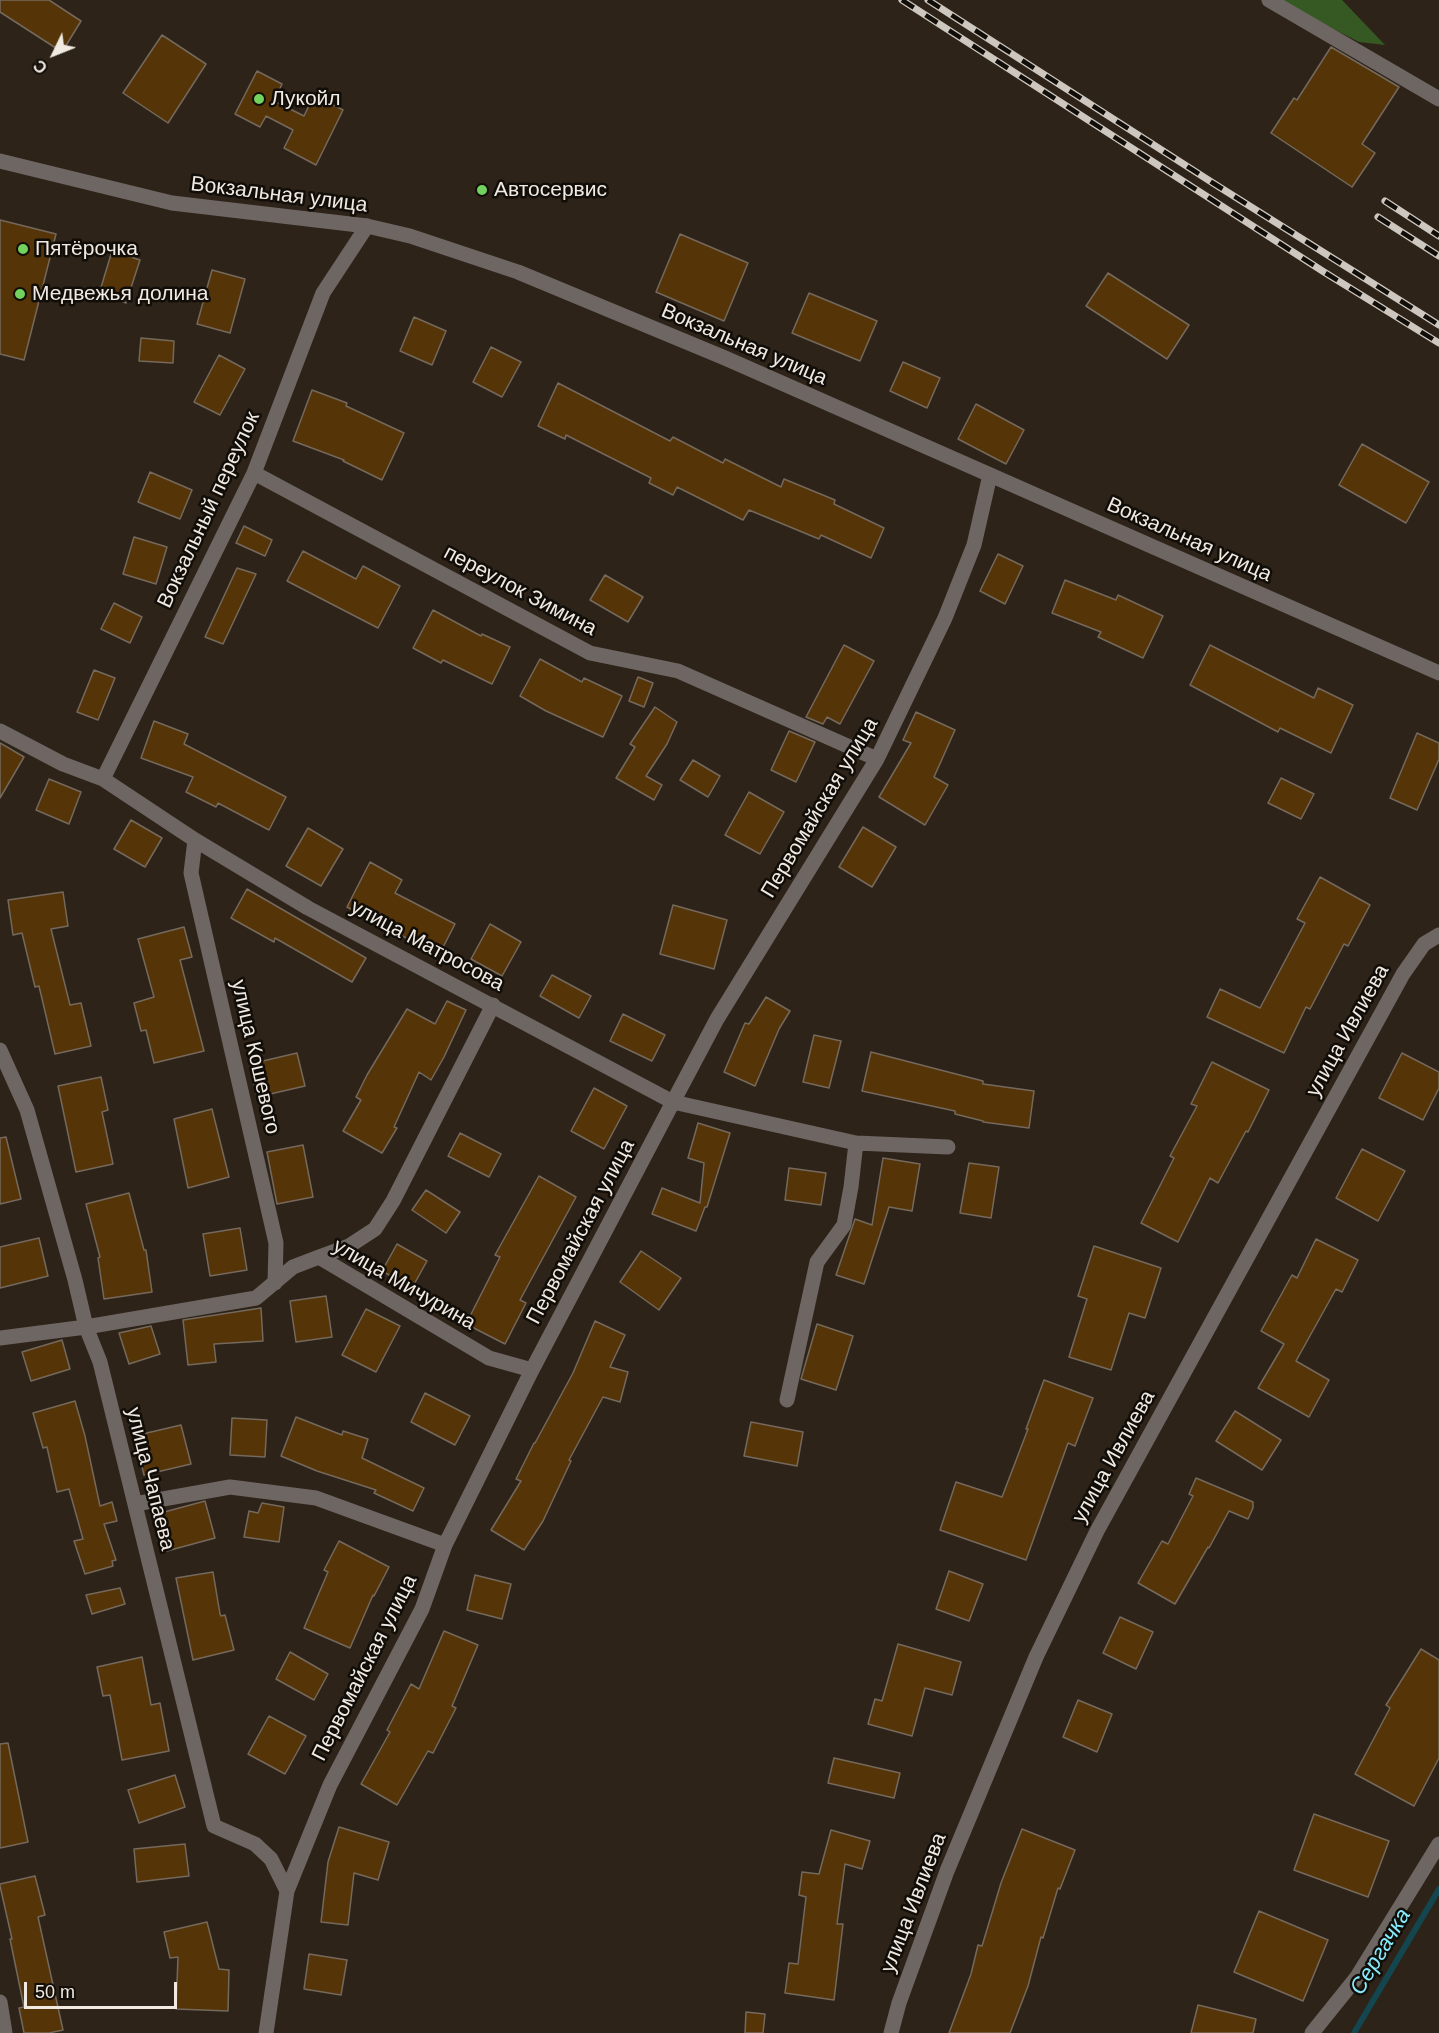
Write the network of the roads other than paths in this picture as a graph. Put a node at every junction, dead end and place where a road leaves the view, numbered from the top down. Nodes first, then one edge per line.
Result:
1 (1269, 0) edge
2 (1439, 99) edge
3 (0, 161) edge
4 (367, 226) junction
5 (254, 473) junction
6 (990, 475) junction
7 (1439, 673) edge
8 (0, 731) edge
9 (877, 759) junction
10 (103, 779) junction
11 (195, 840) junction
12 (1439, 935) edge
13 (493, 1005) junction
14 (0, 1050) edge
15 (673, 1102) junction
16 (856, 1143) junction
17 (948, 1147) dead end
18 (319, 1257) junction
19 (275, 1283) junction
20 (86, 1327) junction
21 (0, 1338) edge
22 (532, 1370) junction
23 (787, 1400) dead end
24 (135, 1504) junction
25 (445, 1545) junction
26 (1439, 1844) edge
27 (287, 1891) junction
28 (0, 2002) edge
29 (5, 2033) edge
30 (266, 2033) edge
31 (891, 2033) edge
32 (1312, 2033) edge

1 - 2 street
3 - 4 street, Вокзальная улица
4 - 5 street, Вокзальный переулок
4 - 6 street, Вокзальная улица
5 - 9 street, переулок Зимина
5 - 10 street, Вокзальный переулок
6 - 7 street, Вокзальная улица
6 - 9 street, Первомайская улица
8 - 10 street, улица Матросова
9 - 15 street, Первомайская улица
10 - 11 street, улица Матросова
11 - 13 street, улица Матросова
11 - 19 street, улица Кошевого
12 - 31 street, улица Ивлиева
13 - 15 street, улица Матросова
13 - 18 street
14 - 20 street, улица Чапаева
15 - 16 street, улица Матросова
15 - 22 street, Первомайская улица
16 - 17 street, улица Матросова
16 - 23 street
18 - 19 street, улица Мичурина
18 - 22 street, улица Мичурина
19 - 20 street, улица Мичурина
20 - 21 street, улица Мичурина
20 - 24 street, улица Чапаева
22 - 25 street, Первомайская улица
24 - 25 street
24 - 27 street, улица Чапаева
25 - 27 street, Первомайская улица
26 - 32 street
27 - 30 street, Первомайская улица
28 - 29 street

